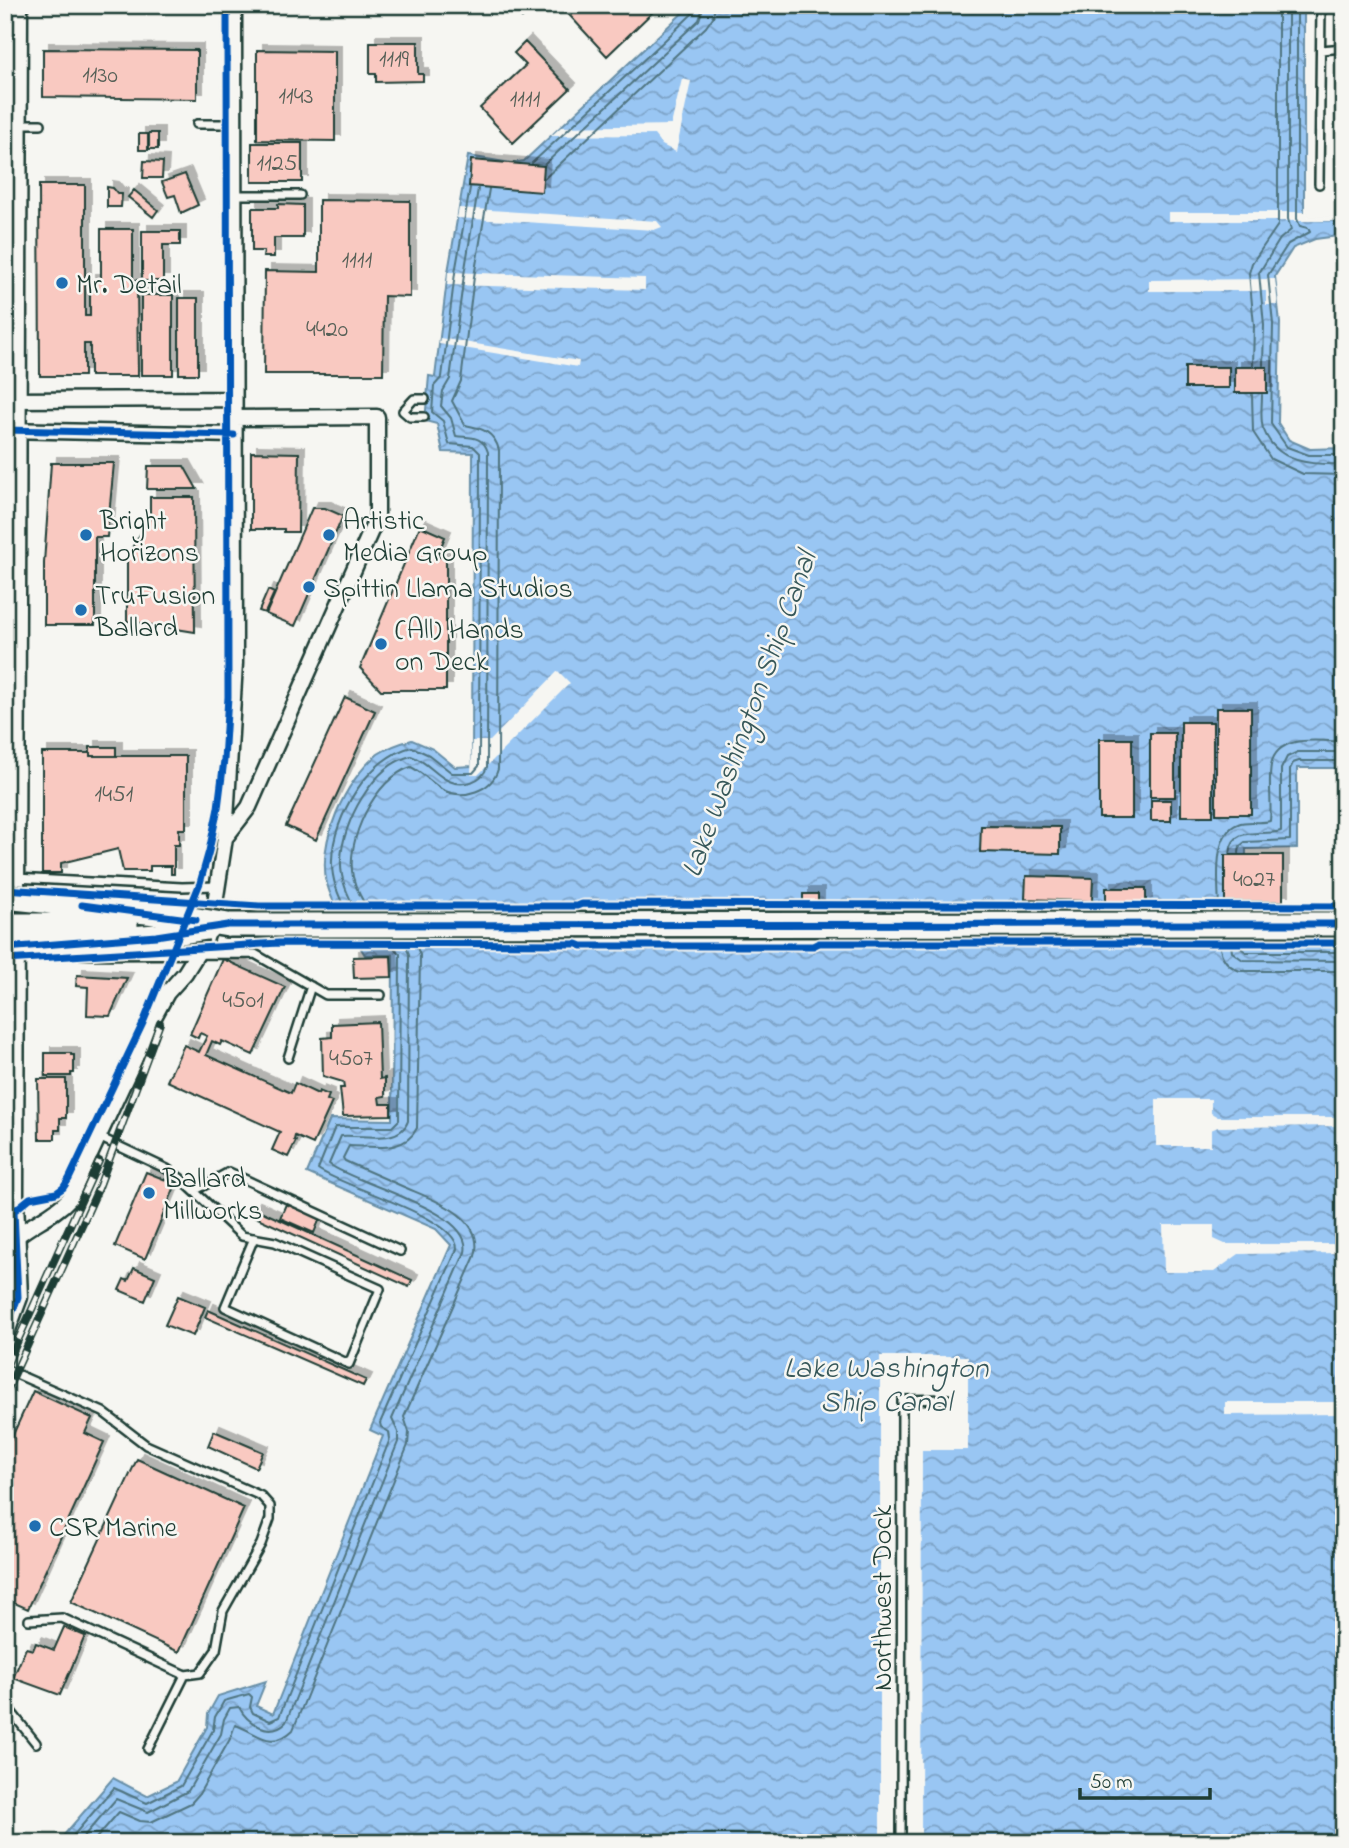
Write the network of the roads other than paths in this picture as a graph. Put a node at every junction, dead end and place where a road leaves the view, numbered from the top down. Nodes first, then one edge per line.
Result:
1 (18, 5) edge
2 (234, 5) edge
3 (1321, 5) edge
4 (12, 24) edge
5 (1344, 48) edge
6 (1321, 50) junction
7 (18, 124) junction
8 (41, 124) dead end
9 (197, 124) dead end
10 (234, 124) junction
11 (1319, 184) dead end
12 (234, 195) junction
13 (300, 195) dead end
14 (234, 399) junction
15 (425, 399) dead end
16 (11, 400) edge
17 (424, 417) dead end
18 (234, 418) junction
19 (11, 430) edge
20 (234, 435) junction
21 (225, 838) junction
22 (8, 884) edge
23 (218, 886) junction
24 (1344, 924) edge
25 (5, 925) edge
26 (228, 925) junction
27 (10, 951) edge
28 (197, 954) junction
29 (10, 975) edge
30 (311, 986) junction
31 (381, 995) dead end
32 (288, 1058) dead end
33 (99, 1137) junction
34 (194, 1191) junction
35 (10, 1200) edge
36 (16, 1237) junction
37 (254, 1238) junction
38 (400, 1251) dead end
39 (5, 1332) edge
40 (7, 1370) edge
41 (5, 1380) edge
42 (948, 1399) dead end
43 (29, 1620) dead end
44 (185, 1675) junction
45 (5, 1704) edge
46 (36, 1743) dead end
47 (148, 1749) dead end
48 (901, 1843) edge

1 - 4 street
2 - 10 street
3 - 6 lane
4 - 7 street
5 - 6 lane
6 - 11 lane
7 - 8 lane
7 - 16 street
9 - 10 lane
10 - 12 street
12 - 13 lane
12 - 14 street
14 - 16 street
14 - 18 street
15 - 17 lane
16 - 19 street
18 - 20 street
18 - 21 street
19 - 20 street
19 - 22 street
20 - 21 street
21 - 23 street
22 - 23 lane
22 - 26 main road, bridge
22 - 27 street
23 - 28 street
24 - 26 main road
25 - 26 main road, bridge
26 - 27 main road, bridge
27 - 28 lane
27 - 29 street
28 - 30 lane
28 - 33 street
29 - 35 street
30 - 31 lane
30 - 32 lane
33 - 34 lane
33 - 36 street
34 - 37 lane
34 - 38 lane
35 - 36 street
36 - 39 street
37 - 37 lane
40 - 41 lane
40 - 44 lane
42 - 48 lane, Northwest Dock
43 - 44 lane
44 - 47 lane
45 - 46 lane

